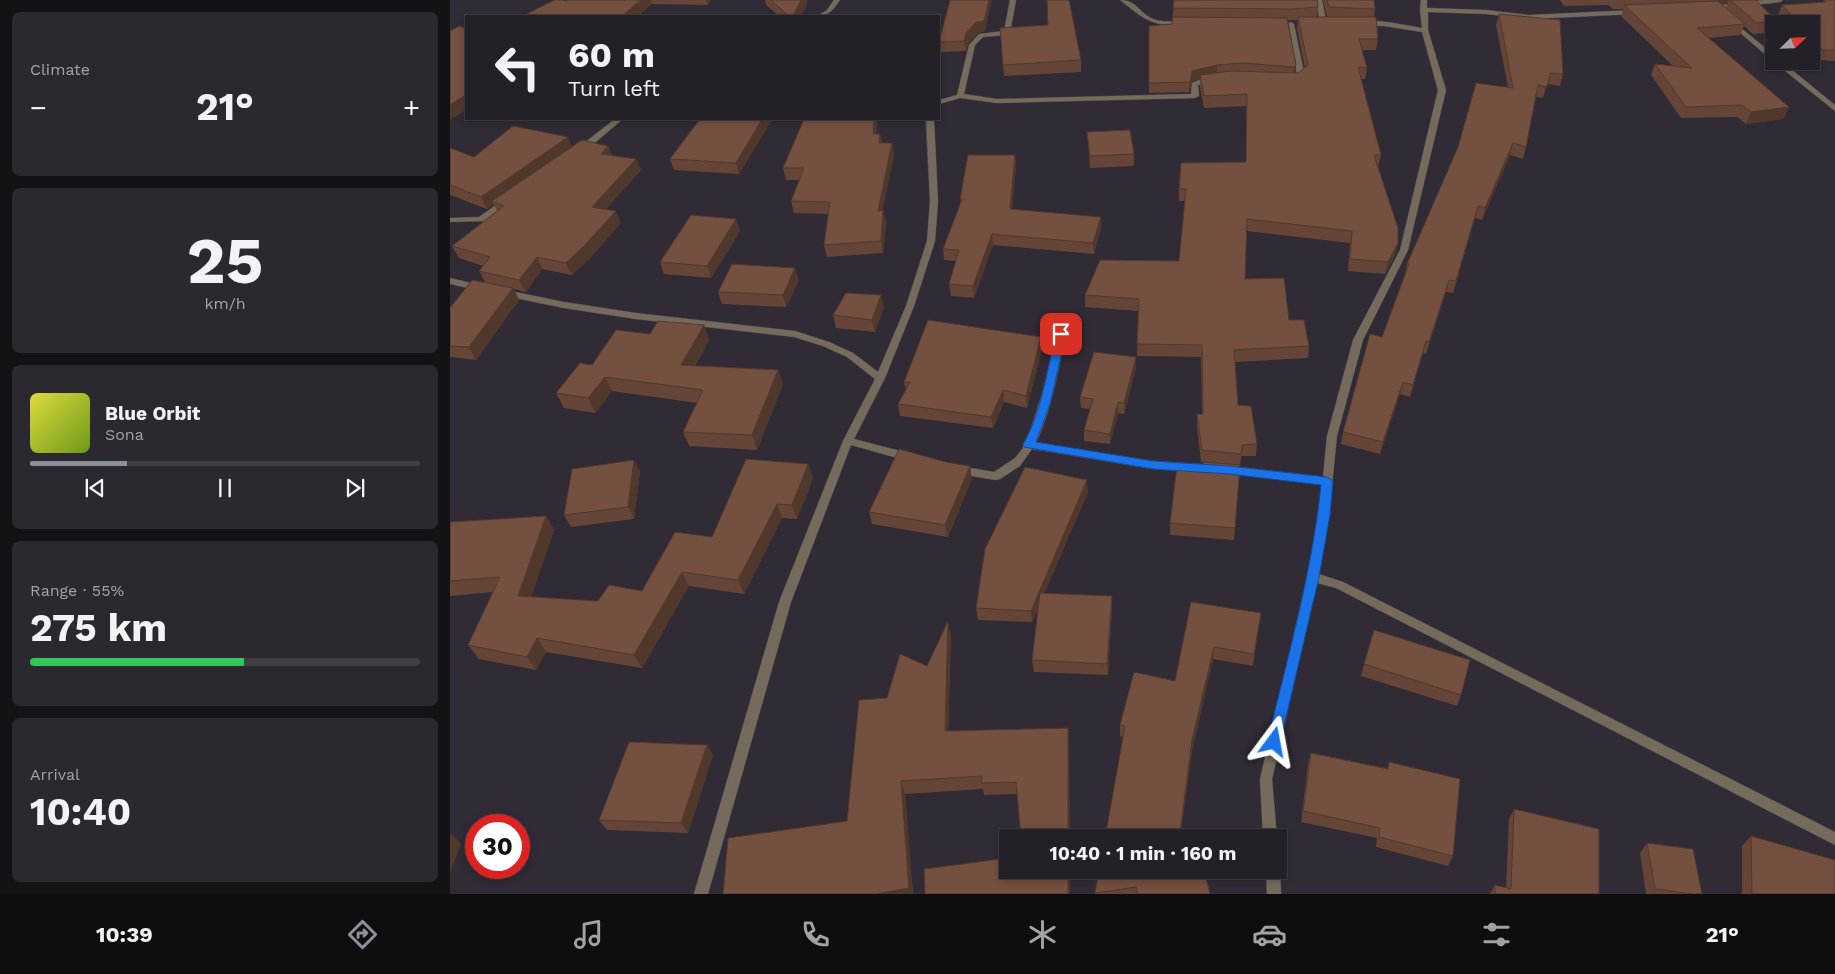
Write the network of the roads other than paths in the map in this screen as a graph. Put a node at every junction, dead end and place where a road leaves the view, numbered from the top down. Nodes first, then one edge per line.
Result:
1 (837, 0) edge
2 (1012, 0) edge
3 (1123, 0) edge
4 (1319, 0) edge
5 (1780, 0) edge
6 (1424, 5) edge
7 (1707, 8) edge
8 (1716, 8) junction
9 (1644, 12) edge
10 (1723, 14) edge
11 (822, 15) edge
12 (1730, 21) edge
13 (1323, 22) junction
14 (1340, 22) edge
15 (1195, 23) edge
16 (1315, 23) edge
17 (1358, 23) edge
18 (1281, 24) edge
19 (1425, 30) junction
20 (1765, 51) edge
21 (1787, 70) edge
22 (1222, 79) edge
23 (1290, 81) edge
24 (960, 96) junction
25 (940, 102) edge
26 (1835, 109) edge
27 (618, 120) edge
28 (930, 120) edge
29 (571, 157) edge
30 (514, 196) edge
31 (450, 220) edge
32 (450, 281) edge
33 (1065, 318) dead end
34 (880, 378) junction
35 (848, 441) junction
36 (1028, 444) junction
37 (922, 461) edge
38 (949, 468) edge
39 (1327, 481) junction
40 (1313, 577) junction
41 (1269, 829) edge
42 (1835, 839) edge
43 (1273, 879) edge
44 (701, 894) edge
45 (1274, 894) edge

1 - 11 street
2 - 24 street
3 - 15 street
4 - 13 street
5 - 8 street
6 - 9 street
6 - 19 street
7 - 8 street
8 - 10 street
12 - 20 street
13 - 14 street
13 - 16 street
17 - 19 street
18 - 23 street
19 - 39 street
21 - 26 street
22 - 24 street
24 - 25 street
27 - 29 street
28 - 34 street
30 - 31 street
32 - 34 street
33 - 36 street
34 - 35 street
35 - 37 street
35 - 44 street
36 - 38 street
36 - 39 street
39 - 40 street
40 - 41 street
40 - 42 street
43 - 45 street

